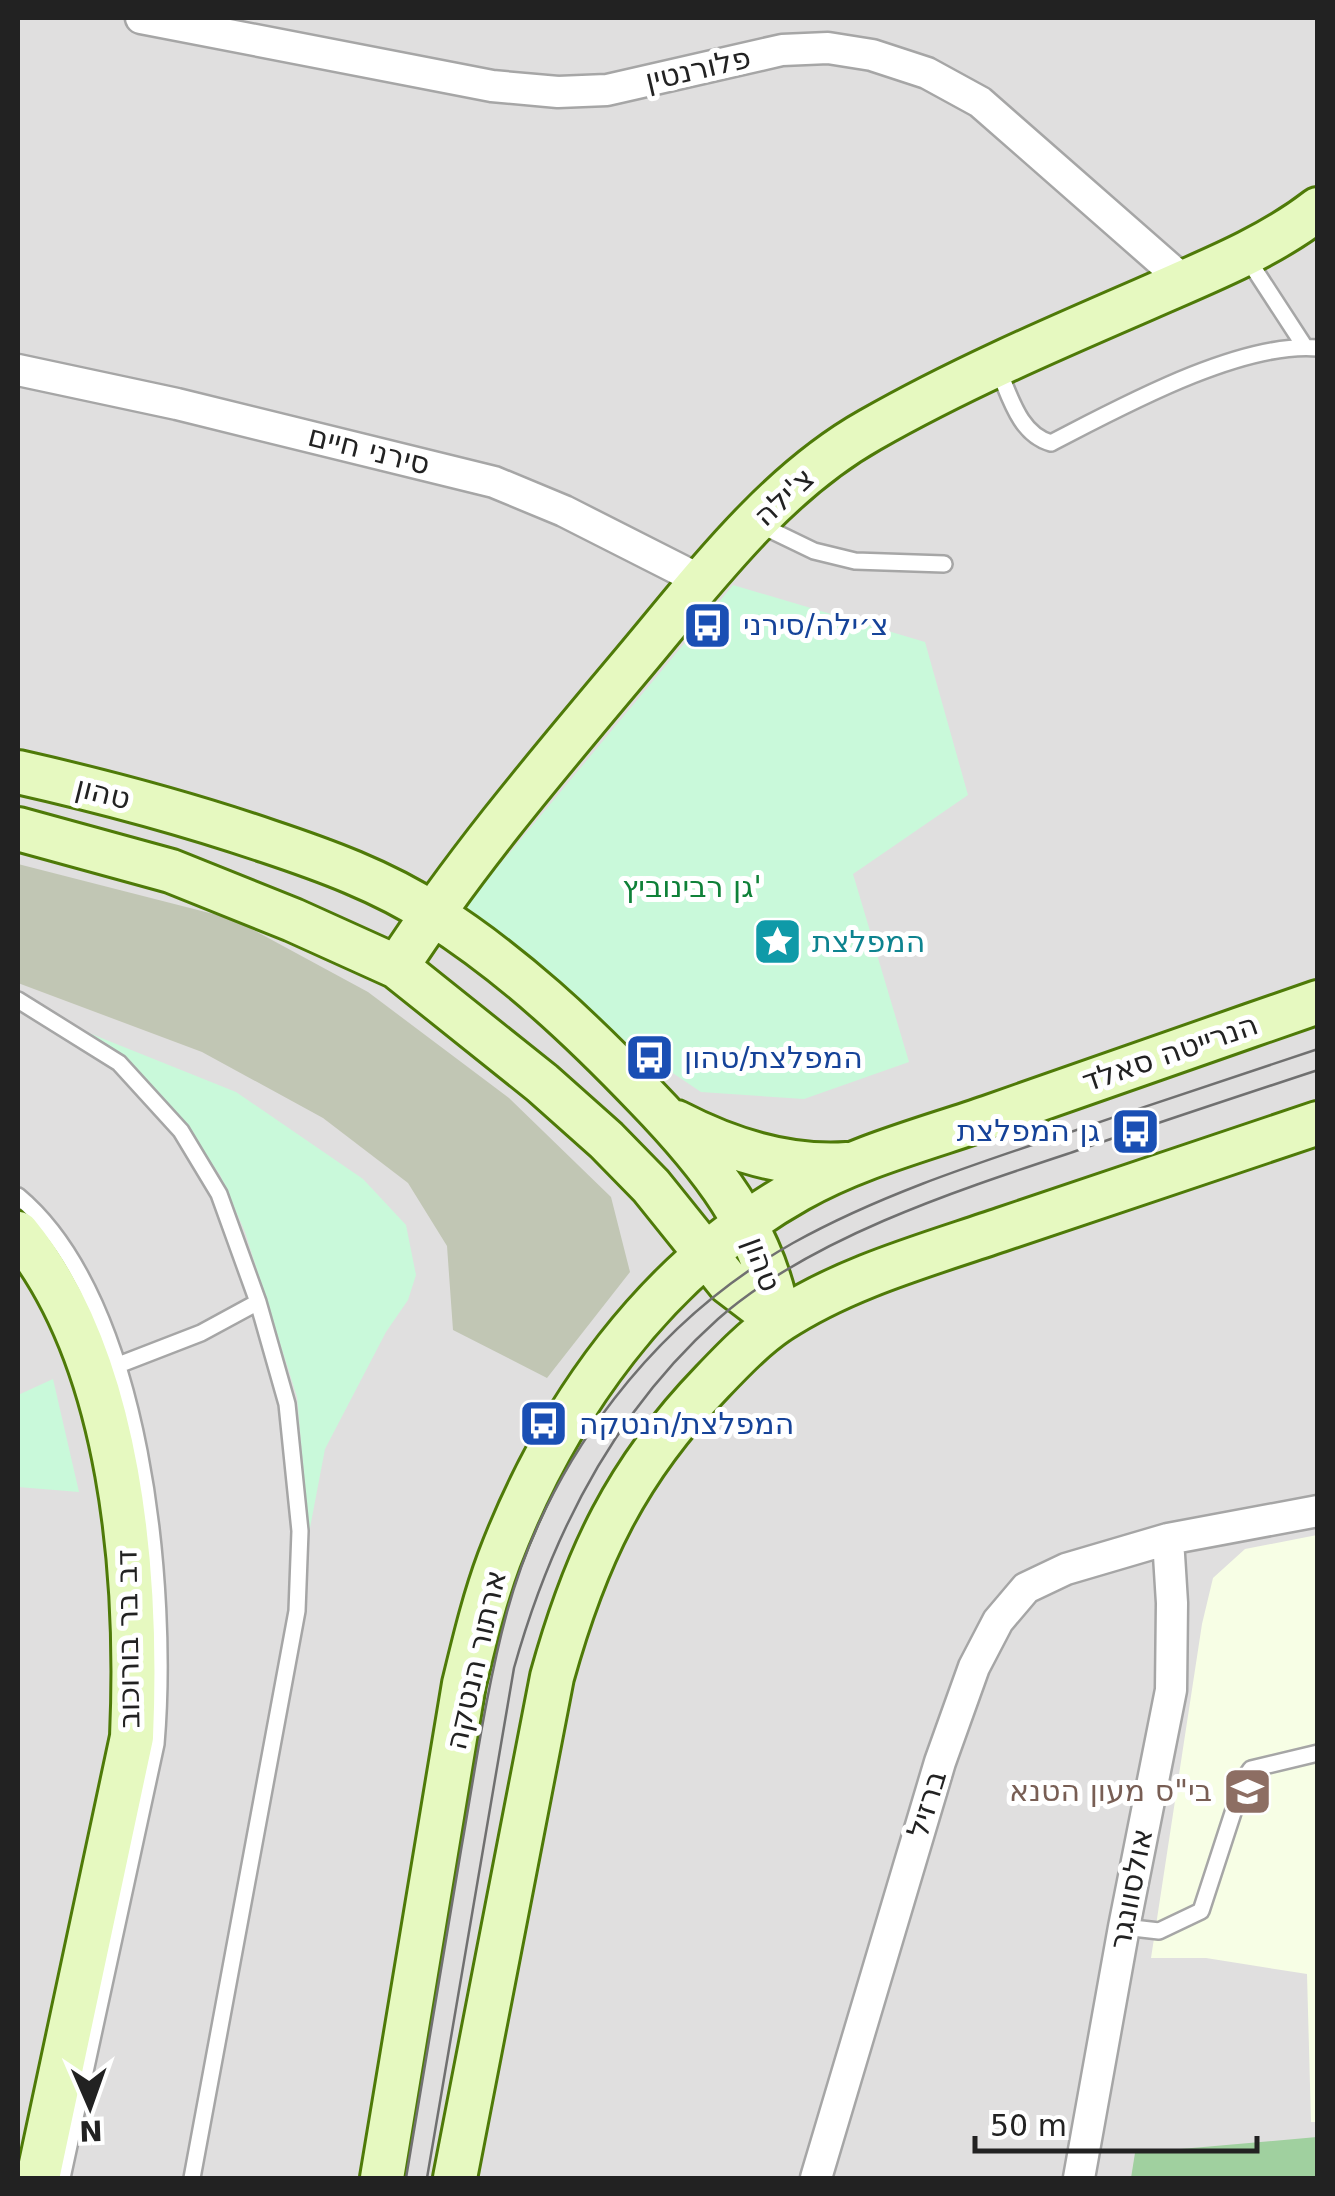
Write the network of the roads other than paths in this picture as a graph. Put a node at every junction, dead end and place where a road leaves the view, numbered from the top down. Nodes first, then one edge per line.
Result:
1 (141, 18) edge
2 (1318, 209) edge
3 (1245, 255) junction
4 (1184, 282) junction
5 (1311, 348) edge
6 (996, 365) junction
7 (18, 370) edge
8 (755, 523) junction
9 (944, 564) dead end
10 (702, 581) junction
11 (18, 772) edge
12 (18, 829) edge
13 (432, 913) junction
14 (397, 967) junction
15 (18, 1000) edge
16 (1318, 1002) edge
17 (665, 1116) junction
18 (1318, 1123) edge
19 (858, 1164) junction
20 (18, 1196) edge
21 (747, 1224) junction
22 (18, 1233) edge
23 (706, 1255) junction
24 (258, 1302) junction
25 (779, 1321) junction
26 (103, 1371) junction
27 (1318, 1511) edge
28 (1168, 1538) junction
29 (1318, 1753) edge
30 (1124, 1927) junction
31 (38, 2178) edge
32 (62, 2178) edge
33 (192, 2178) edge
34 (382, 2178) edge
35 (455, 2178) edge
36 (816, 2178) edge
37 (1078, 2178) edge

1 - 4 street, פלורנטין
2 - 3 main road, צ'ילה
3 - 4 main road, צ'ילה
3 - 5 lane
4 - 6 main road, צ'ילה
5 - 6 lane
6 - 8 main road, צ'ילה
7 - 10 street, סירני חיים
8 - 9 lane
8 - 10 main road, צ'ילה
10 - 13 main road, צ'ילה
11 - 13 main road, טהון
12 - 14 main road, טהון
13 - 14 main road, צ'ילה
13 - 17 main road, טהון
14 - 23 main road, טהון
15 - 24 lane
16 - 19 main road, הנרייטה סאלד
17 - 19 main road
17 - 21 main road, טהון
18 - 25 main road
19 - 21 main road, הנרייטה סאלד
20 - 26 lane
21 - 23 main road, ארתור הנטקה
21 - 25 main road, טהון
22 - 26 main road, דב בר בורוכוב
23 - 25 main road, טהון
23 - 34 main road, ארתור הנטקה
24 - 26 lane
24 - 33 lane
25 - 35 main road
26 - 31 main road, דב בר בורוכוב
26 - 32 lane
27 - 28 street, ברזיל
28 - 30 street, אולסוונגר
28 - 36 street, ברזיל
29 - 30 lane
30 - 37 street, אולסוונגר

